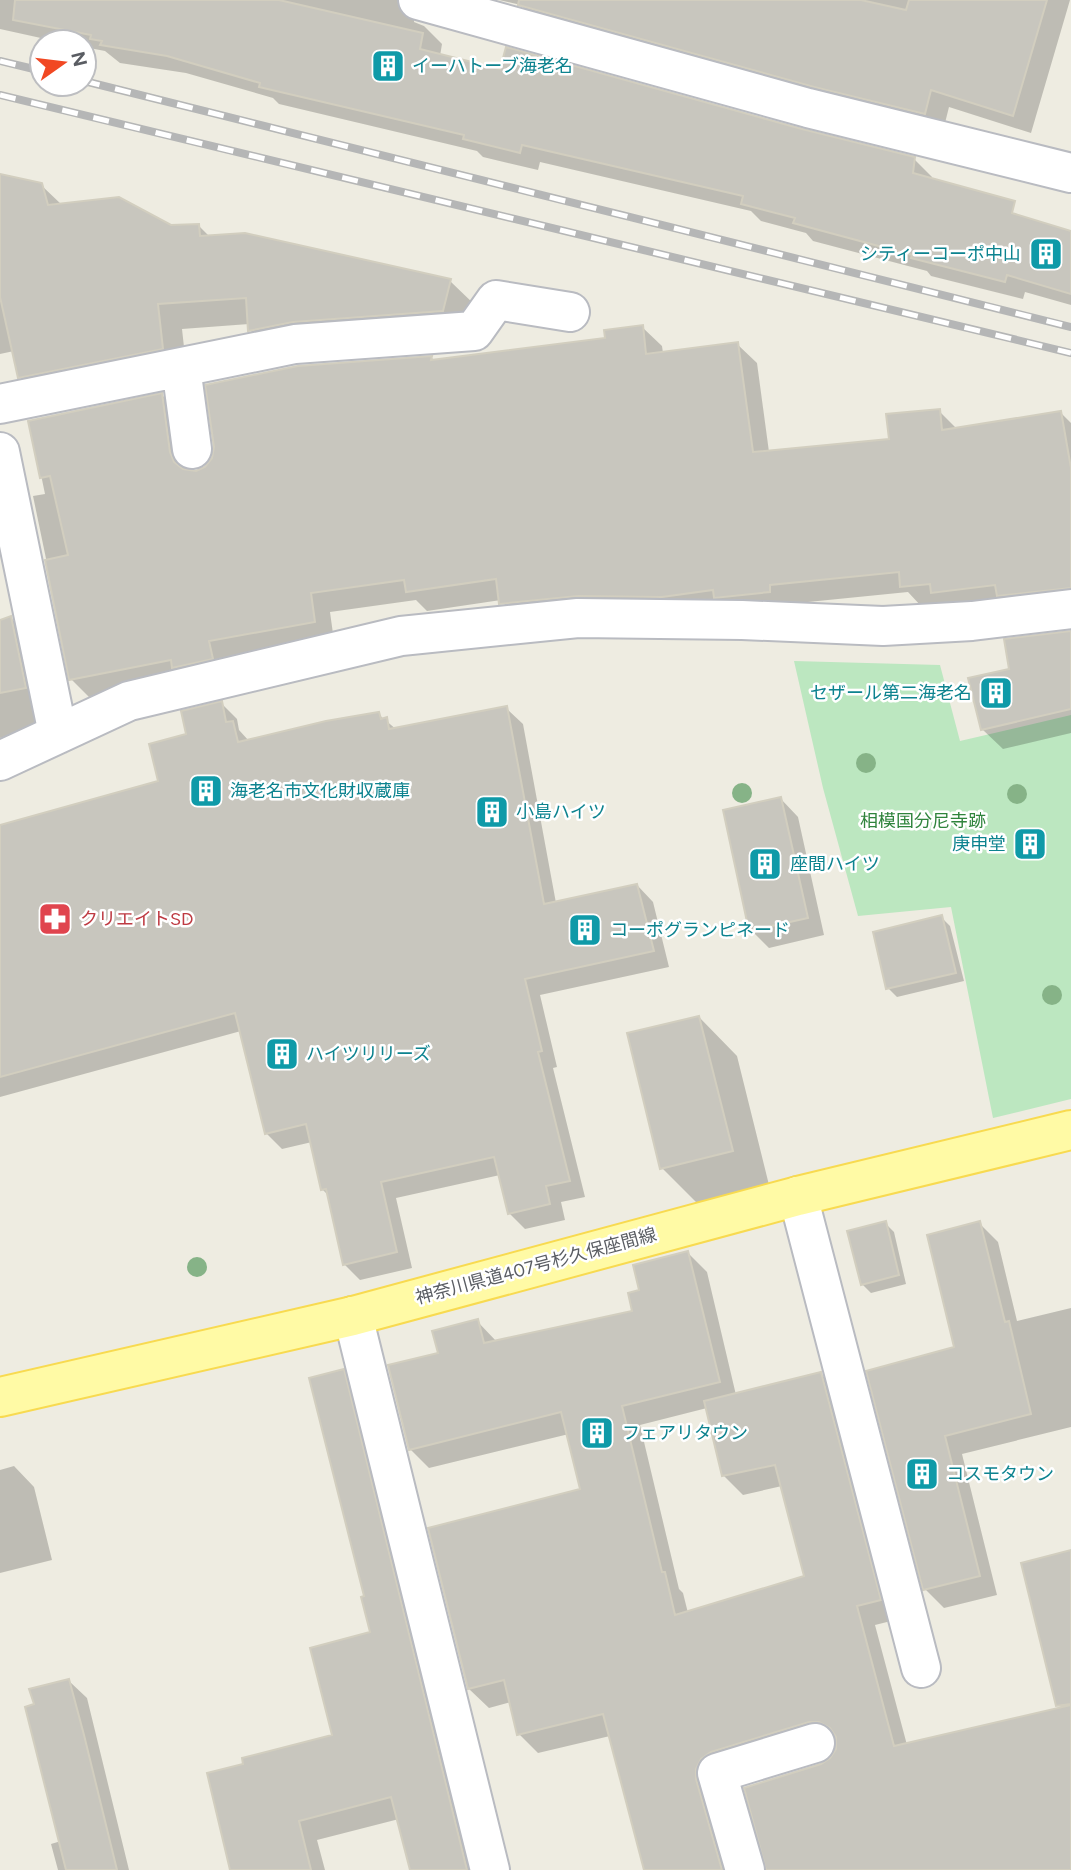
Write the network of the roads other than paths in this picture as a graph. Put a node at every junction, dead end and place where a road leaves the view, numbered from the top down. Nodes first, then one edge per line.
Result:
1 (418, 0) edge
2 (499, 10) edge
3 (1071, 173) edge
4 (570, 312) dead end
5 (181, 367) junction
6 (0, 404) edge
7 (191, 449) dead end
8 (0, 452) edge
9 (1071, 609) edge
10 (58, 734) junction
11 (0, 761) edge
12 (1071, 1130) edge
13 (798, 1196) junction
14 (353, 1316) junction
15 (0, 1397) edge
16 (921, 1668) dead end
17 (815, 1743) dead end
18 (490, 1870) edge
19 (745, 1870) edge

1 - 2 street
2 - 3 street
4 - 5 street
5 - 6 street
5 - 7 street
8 - 10 street
9 - 10 street
10 - 11 street
12 - 13 main road, 神奈川県道407号杉久保座間線
13 - 14 main road, 神奈川県道407号杉久保座間線
13 - 16 street
14 - 15 main road, 神奈川県道407号杉久保座間線
14 - 18 street
17 - 19 street

